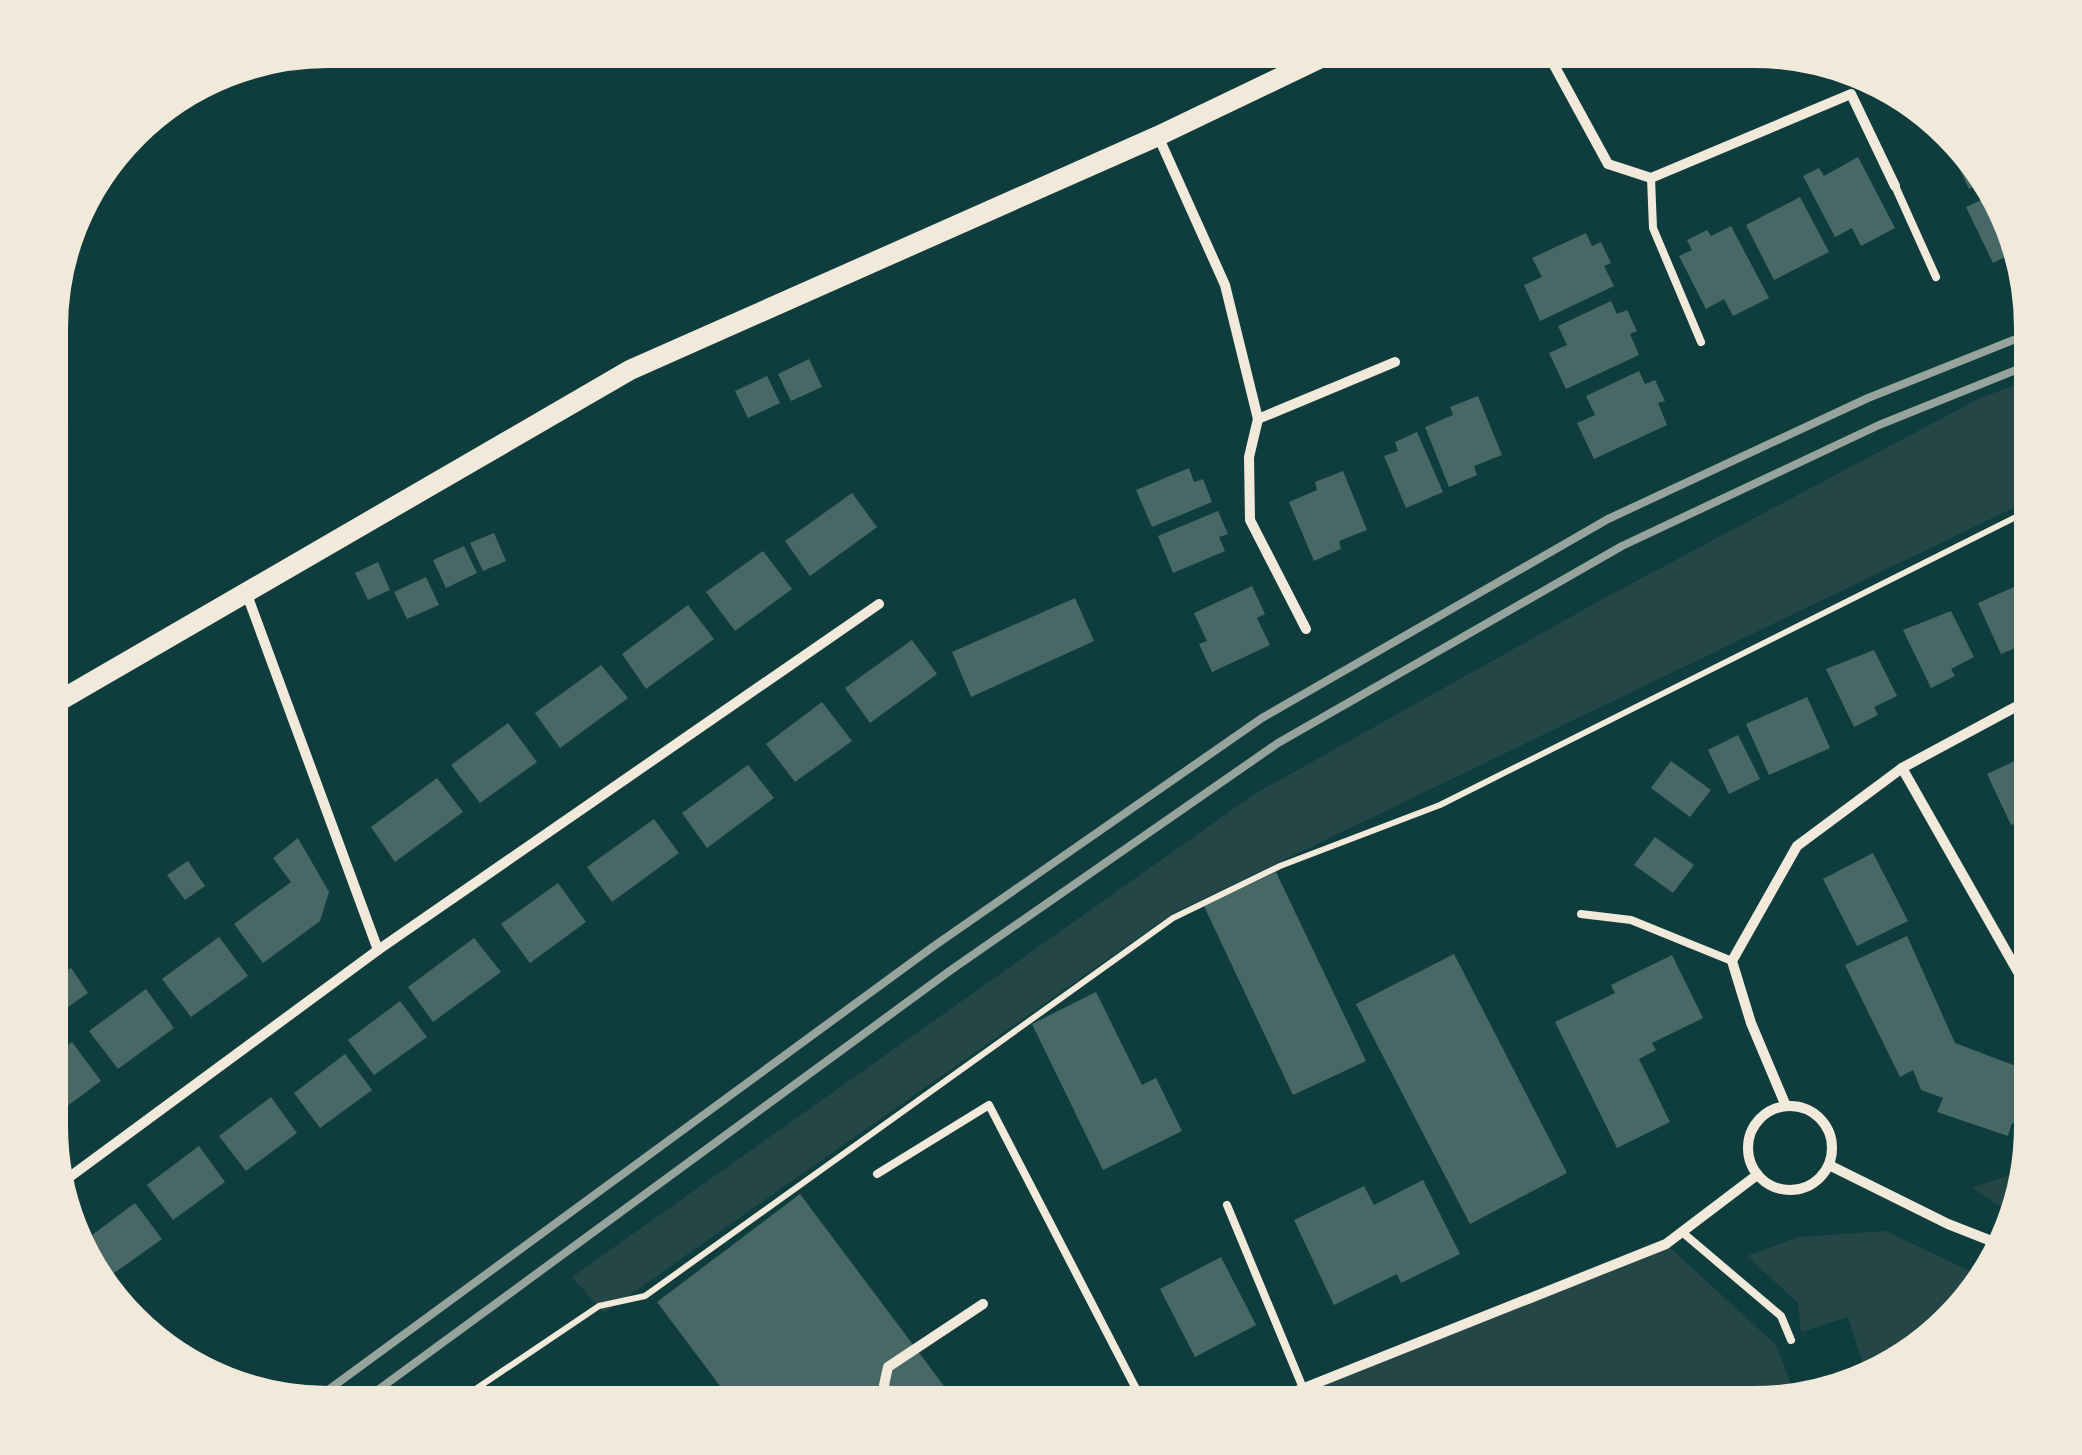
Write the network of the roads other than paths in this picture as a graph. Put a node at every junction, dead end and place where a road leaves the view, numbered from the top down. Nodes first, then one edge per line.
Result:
1 (1312, 63) edge
2 (1552, 63) edge
3 (1158, 136) junction
4 (1651, 178) junction
5 (1894, 186) joint
6 (1936, 277) dead end
7 (1701, 342) dead end
8 (1395, 362) dead end
9 (1258, 419) junction
10 (246, 592) junction
11 (879, 604) dead end
12 (1306, 629) dead end
13 (62, 700) edge
14 (2019, 705) edge
15 (1902, 768) junction
16 (1581, 914) dead end
17 (378, 950) junction
18 (1732, 961) junction
19 (2019, 972) edge
20 (1786, 1106) junction
21 (1829, 1164) junction
22 (878, 1174) dead end
23 (1757, 1174) junction
24 (68, 1178) edge
25 (1227, 1205) dead end
26 (1682, 1232) junction
27 (1993, 1241) edge
28 (983, 1304) dead end
29 (1791, 1340) dead end
30 (1304, 1388) junction
31 (887, 1392) edge
32 (1138, 1392) edge
33 (1294, 1392) edge

1 - 3 main road
2 - 4 street
3 - 9 street
3 - 10 main road
4 - 5 street
4 - 7 lane
5 - 6 lane
8 - 9 street
9 - 12 street
10 - 13 main road
10 - 17 street
11 - 17 street
14 - 15 street
15 - 18 street
15 - 19 street
16 - 18 lane
17 - 24 street
18 - 20 street
20 - 21 street
20 - 23 street
21 - 23 street
21 - 27 street
22 - 32 lane
23 - 26 street
25 - 30 lane
26 - 29 lane
26 - 30 street
28 - 31 street
30 - 33 street

